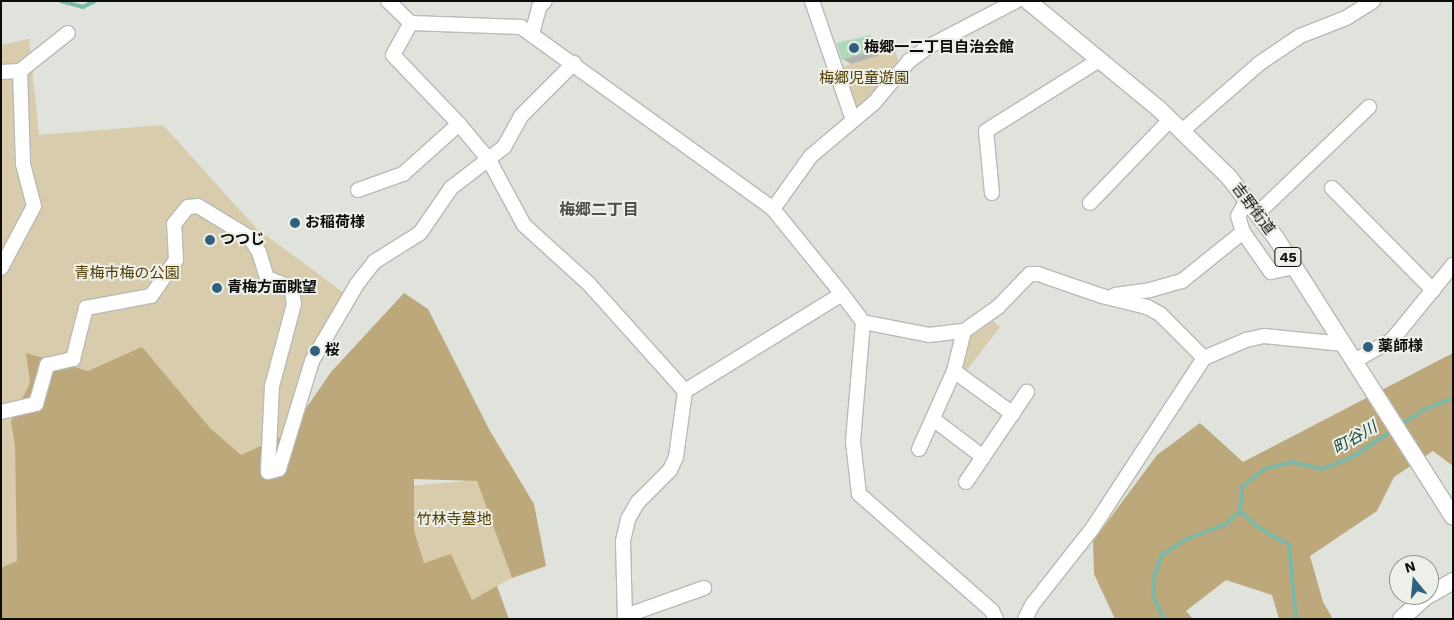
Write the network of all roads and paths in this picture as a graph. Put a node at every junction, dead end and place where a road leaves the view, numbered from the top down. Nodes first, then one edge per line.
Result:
1 (388, 1) edge
2 (812, 1) edge
3 (1016, 1) edge
4 (1028, 1) edge
5 (1373, 1) edge
6 (538, 5) edge
7 (411, 23) junction
8 (68, 32) dead end
9 (532, 34) junction
10 (1099, 60) junction
11 (574, 63) junction
12 (20, 71) junction
13 (1, 72) edge
14 (1368, 106) dead end
15 (853, 120) junction
16 (1170, 120) junction
17 (459, 124) junction
18 (1182, 131) junction
19 (489, 160) junction
20 (1332, 188) dead end
21 (358, 190) dead end
22 (992, 193) dead end
23 (1247, 200) junction
24 (1090, 203) dead end
25 (773, 209) junction
26 (1257, 214) junction
27 (1243, 232) junction
28 (1453, 265) edge
29 (1294, 267) junction
30 (1, 268) edge
31 (1433, 290) junction
32 (842, 294) junction
33 (1102, 296) junction
34 (863, 322) junction
35 (964, 331) junction
36 (1344, 344) junction
37 (1204, 358) junction
38 (1354, 361) junction
39 (954, 371) junction
40 (685, 391) junction
41 (1027, 392) dead end
42 (1, 412) edge
43 (1013, 414) junction
44 (933, 419) junction
45 (919, 449) dead end
46 (984, 457) junction
47 (966, 482) dead end
48 (1453, 517) edge
49 (1453, 581) edge
50 (704, 588) dead end
51 (1439, 589) edge
52 (1417, 605) edge
53 (625, 617) edge
54 (996, 619) edge
55 (1025, 619) edge
56 (1401, 619) edge

1 - 7 street
2 - 15 street
3 - 15 street
4 - 10 main road, 吉野街道 / 45
5 - 18 street
6 - 9 street
7 - 9 street
7 - 17 street
8 - 12 street
9 - 11 street
10 - 16 main road, 吉野街道 / 45
10 - 22 street
11 - 19 street
11 - 25 street
12 - 13 street
12 - 30 street
14 - 26 street
15 - 25 street
16 - 18 main road, 吉野街道 / 45
16 - 24 street
17 - 19 street
17 - 21 street
18 - 23 main road, 吉野街道 / 45
19 - 40 street
19 - 42 street
20 - 31 street
23 - 26 main road, 吉野街道 / 45
23 - 27 street
25 - 32 street
26 - 29 main road, 吉野街道 / 45
27 - 29 street
27 - 33 street
28 - 31 street
29 - 36 main road, 吉野街道 / 45
31 - 38 street
32 - 34 street
32 - 40 street
33 - 35 street
33 - 37 street
34 - 35 street
34 - 54 street
35 - 39 street
36 - 37 street
36 - 38 main road, 吉野街道 / 45
37 - 55 street
38 - 48 main road, 吉野街道 / 45
39 - 43 street
39 - 44 street
40 - 53 street
41 - 43 street
43 - 46 street
44 - 45 street
44 - 46 street
46 - 47 street
49 - 51 main road
50 - 53 street
52 - 56 main road

